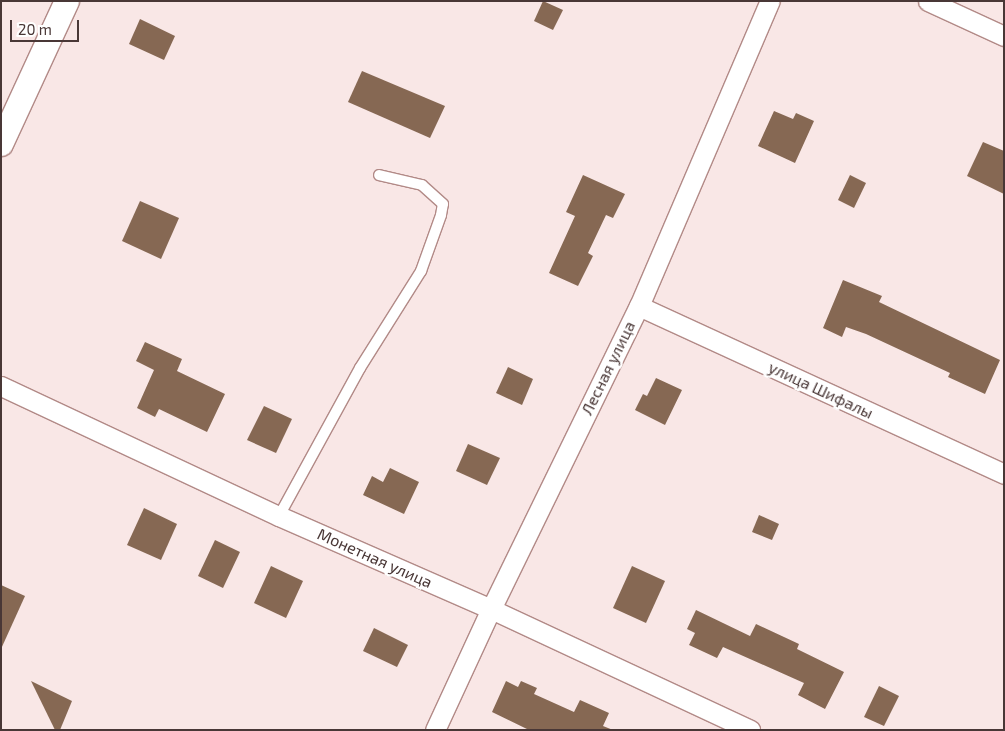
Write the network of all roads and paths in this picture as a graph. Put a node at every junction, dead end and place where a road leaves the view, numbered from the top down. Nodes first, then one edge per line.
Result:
1 (68, 1) edge
2 (770, 1) edge
3 (928, 1) edge
4 (1004, 36) edge
5 (1, 144) edge
6 (379, 175) dead end
7 (639, 306) junction
8 (1, 386) edge
9 (1004, 474) edge
10 (279, 516) junction
11 (491, 609) junction
12 (435, 730) edge
13 (750, 730) edge

1 - 5 street
2 - 7 street, Лесная улица
3 - 4 street
6 - 10 lane
7 - 9 street, улица Шифалы
7 - 11 street, Лесная улица
8 - 10 street, Монетная улица
10 - 11 street, Монетная улица
11 - 12 street, Лесная улица
11 - 13 street, Монетная улица

